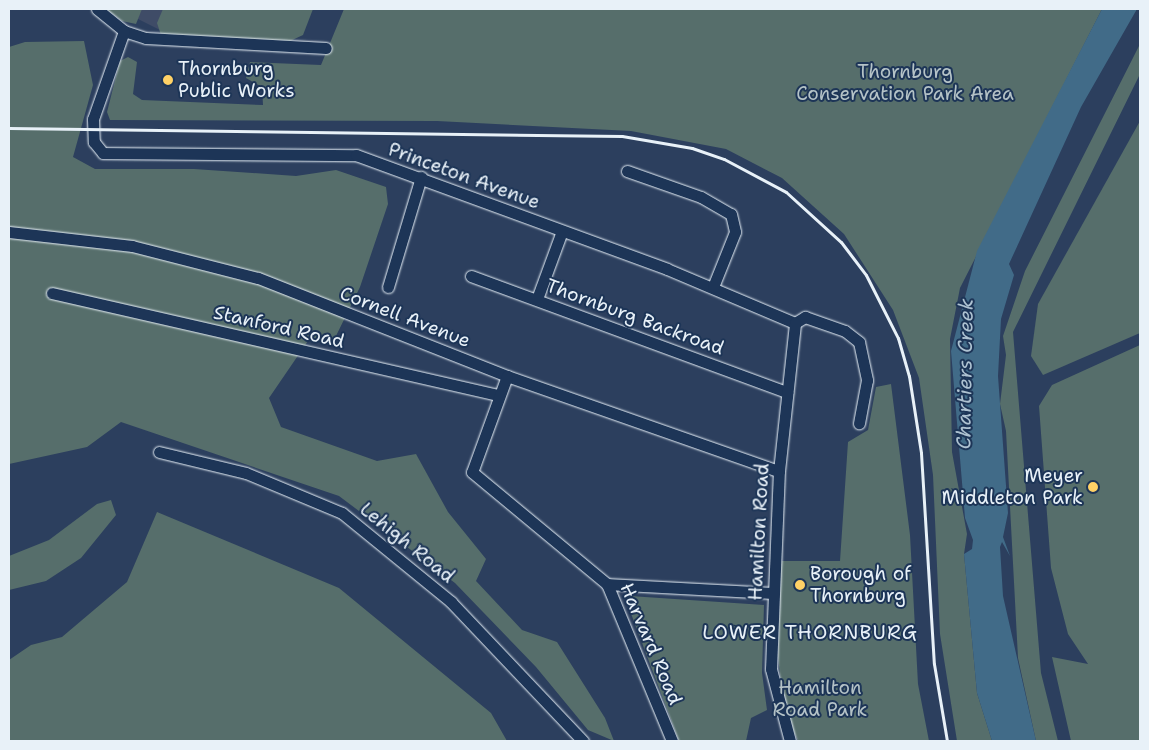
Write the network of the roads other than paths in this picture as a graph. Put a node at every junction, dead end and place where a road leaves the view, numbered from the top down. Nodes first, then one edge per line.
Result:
1 (97, 9) edge
2 (124, 31) junction
3 (326, 48) dead end
4 (627, 171) dead end
5 (421, 177) junction
6 (562, 231) junction
7 (9, 232) edge
8 (471, 276) dead end
9 (388, 287) dead end
10 (713, 287) junction
11 (52, 293) dead end
12 (537, 300) junction
13 (795, 323) junction
14 (508, 376) junction
15 (787, 392) junction
16 (499, 395) junction
17 (859, 423) dead end
18 (159, 452) dead end
19 (779, 471) junction
20 (608, 584) junction
21 (772, 593) junction
22 (584, 741) edge
23 (672, 741) edge
24 (790, 741) edge

1 - 2 street
2 - 3 street
2 - 5 street, Princeton Avenue
4 - 10 street
5 - 6 street, Princeton Avenue
5 - 9 street
6 - 10 street, Princeton Avenue
6 - 12 street
7 - 14 street, Cornell Avenue
8 - 12 street, Thornburg Backroad
10 - 13 street, Princeton Avenue
11 - 16 street, Stanford Road
12 - 15 street, Thornburg Backroad
13 - 15 street, Hamilton Road
13 - 17 street
14 - 16 street
14 - 19 street, Cornell Avenue
15 - 19 street, Hamilton Road
16 - 20 street, Harvard Road
18 - 22 street, Lehigh Road
19 - 21 street, Hamilton Road
20 - 21 street
20 - 23 street, Harvard Road
21 - 24 street, Hamilton Road

